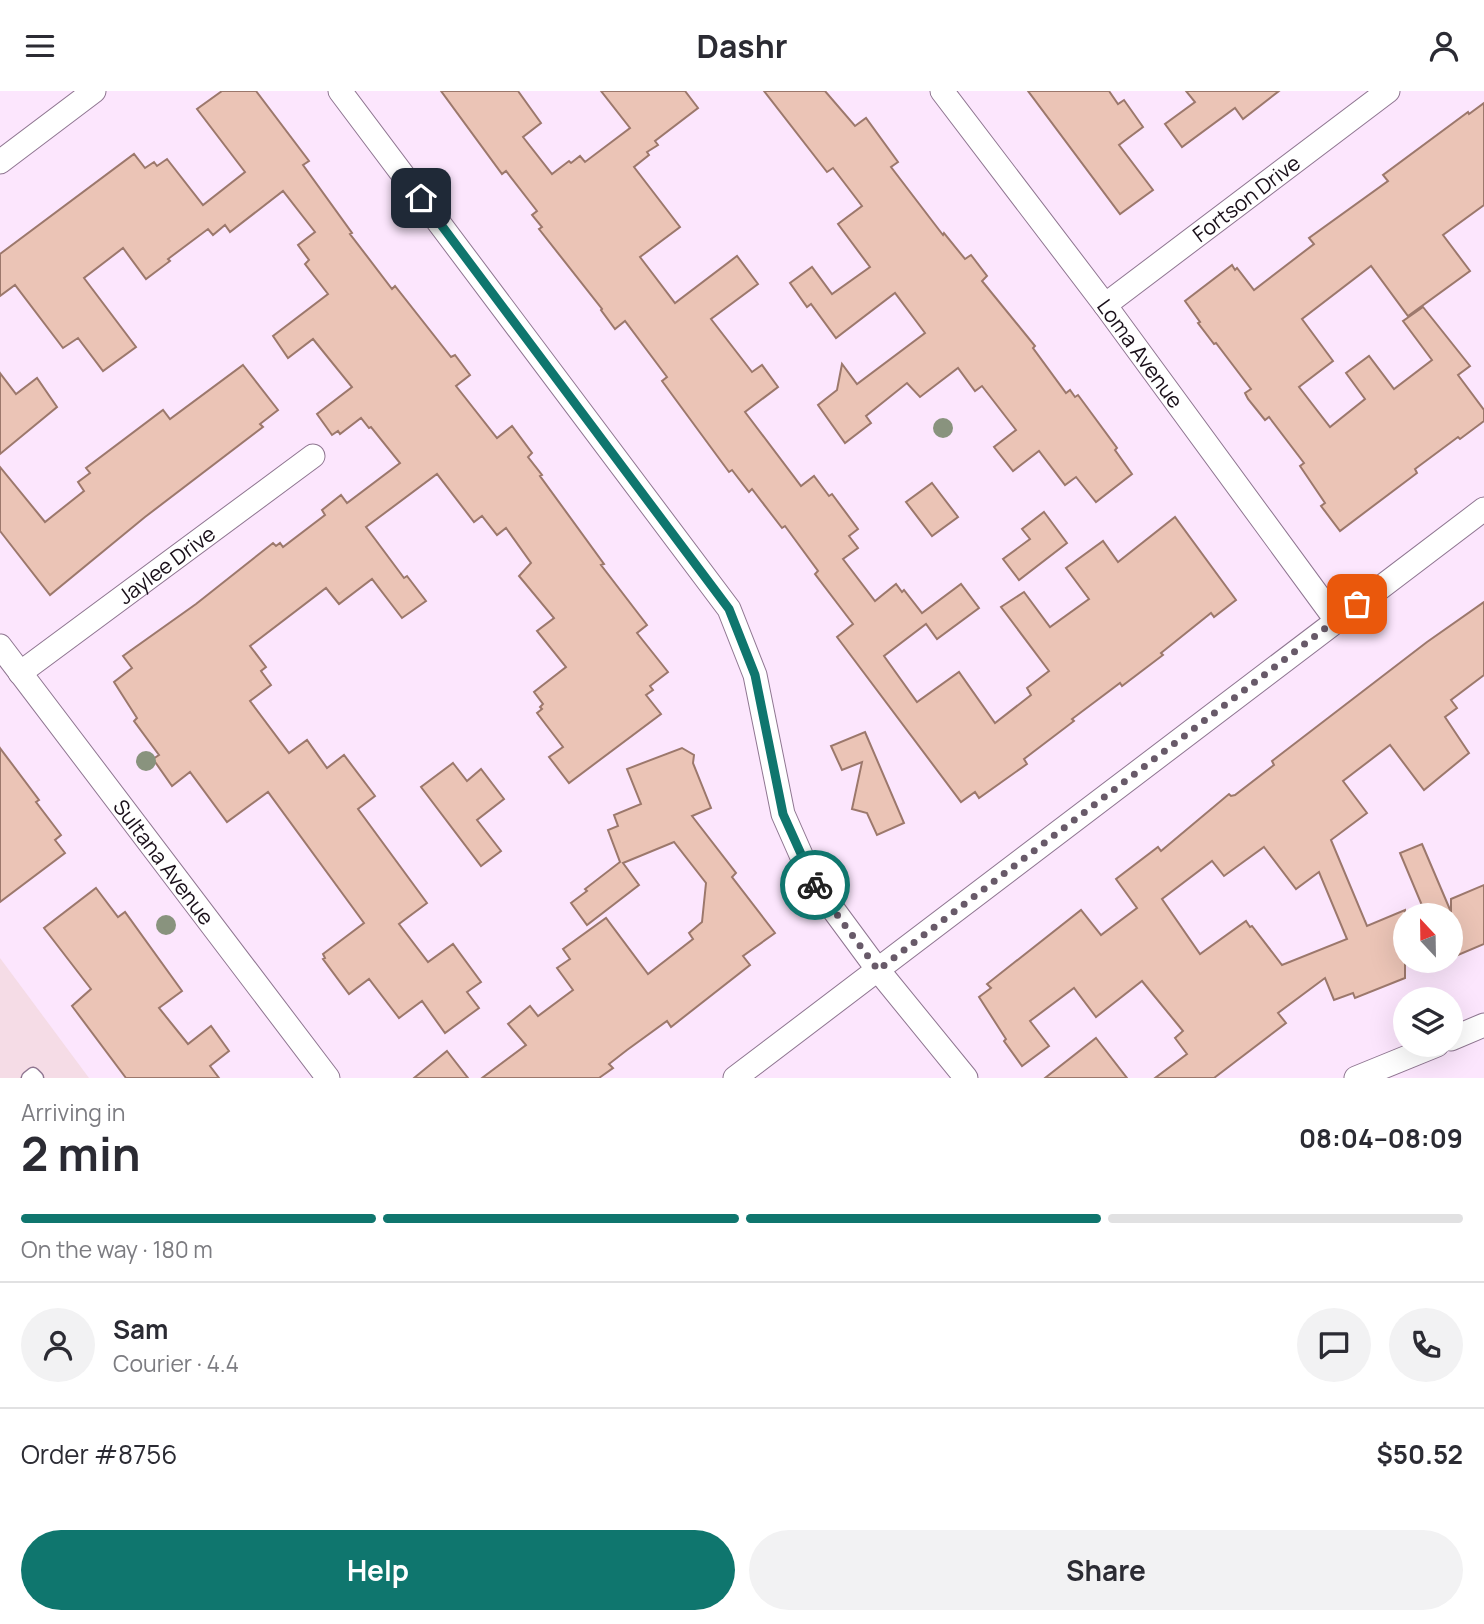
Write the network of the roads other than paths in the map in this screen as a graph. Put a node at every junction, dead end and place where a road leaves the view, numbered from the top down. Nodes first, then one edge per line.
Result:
1 (94, 91) edge
2 (340, 91) edge
3 (942, 91) edge
4 (1388, 91) edge
5 (0, 162) edge
6 (1105, 305) junction
7 (313, 456) dead end
8 (1484, 509) edge
9 (1336, 620) junction
10 (0, 646) edge
11 (20, 673) junction
12 (878, 970) junction
13 (1484, 1025) edge
14 (1463, 1034) edge
15 (1408, 1057) edge
16 (28, 1078) edge
17 (37, 1078) edge
18 (328, 1078) edge
19 (735, 1078) edge
20 (966, 1078) edge
21 (1356, 1078) edge

1 - 5 street
2 - 12 street
3 - 6 street, Loma Avenue
4 - 6 street, Fortson Drive
6 - 9 street, Loma Avenue
7 - 11 street, Jaylee Drive
8 - 9 street
9 - 12 street
10 - 11 street, Sultana Avenue
11 - 18 street, Sultana Avenue
12 - 19 street
12 - 20 street
13 - 14 street
15 - 21 street
16 - 17 lane

